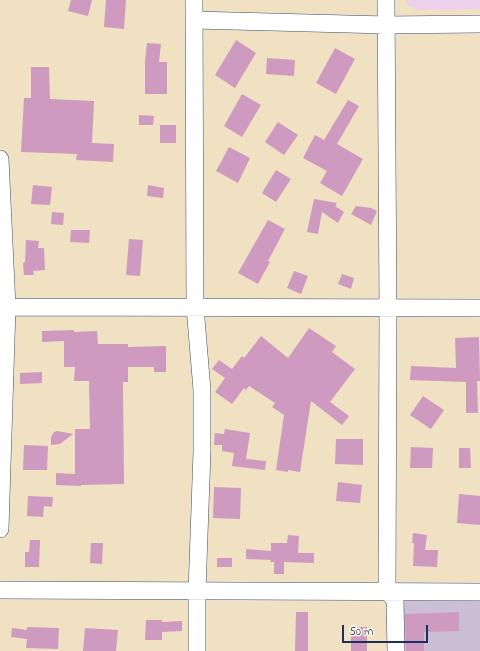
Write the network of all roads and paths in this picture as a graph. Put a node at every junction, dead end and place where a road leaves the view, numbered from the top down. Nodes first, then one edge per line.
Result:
1 (194, 0) edge
2 (386, 0) edge
3 (194, 20) junction
4 (480, 24) edge
5 (386, 25) junction
6 (0, 159) edge
7 (4, 307) edge
8 (195, 307) junction
9 (388, 308) junction
10 (480, 308) edge
11 (0, 529) edge
12 (0, 590) edge
13 (197, 591) junction
14 (387, 591) junction
15 (480, 592) edge
16 (197, 651) edge
17 (396, 651) edge

1 - 3 street
2 - 5 street
3 - 5 street
3 - 8 street
4 - 5 street
5 - 9 street
6 - 7 street
7 - 8 street
7 - 11 street
8 - 9 street
8 - 13 street
9 - 10 street
9 - 14 street
12 - 13 street
13 - 14 street
13 - 16 street
14 - 15 street
14 - 17 street

